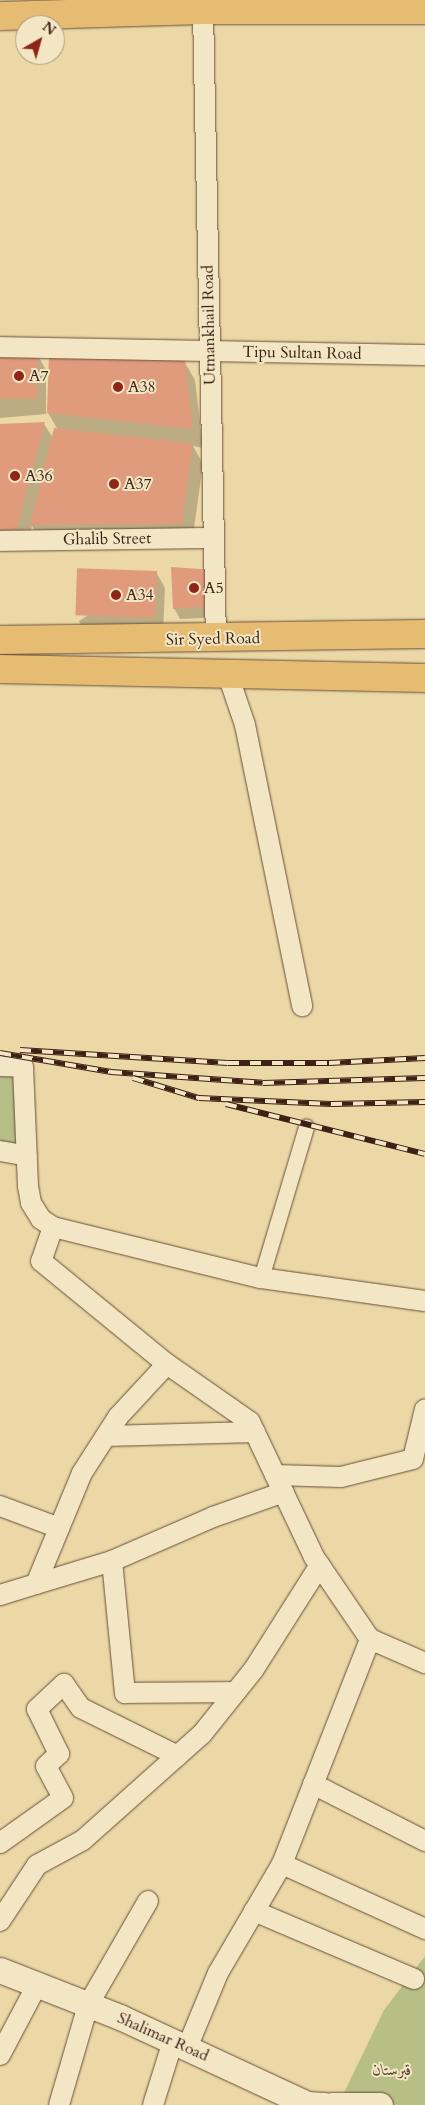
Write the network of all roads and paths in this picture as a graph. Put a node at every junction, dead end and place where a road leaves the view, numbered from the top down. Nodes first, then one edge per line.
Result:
1 (203, 10) junction
2 (425, 10) edge
3 (0, 16) edge
4 (0, 347) edge
5 (210, 351) junction
6 (425, 355) edge
7 (214, 538) junction
8 (0, 541) edge
9 (425, 634) edge
10 (216, 639) junction
11 (0, 640) edge
12 (0, 669) edge
13 (227, 672) junction
14 (425, 678) edge
15 (302, 1006) dead end
16 (0, 1066) edge
17 (306, 1127) dead end
18 (0, 1151) edge
19 (27, 1156) junction
20 (53, 1227) junction
21 (261, 1278) junction
22 (425, 1301) edge
23 (167, 1364) junction
24 (425, 1409) edge
25 (255, 1432) junction
26 (106, 1436) junction
27 (280, 1483) junction
28 (0, 1506) edge
29 (59, 1528) junction
30 (112, 1561) junction
31 (320, 1565) junction
32 (36, 1584) junction
33 (0, 1595) edge
34 (370, 1638) junction
35 (425, 1663) edge
36 (235, 1692) junction
37 (178, 1756) junction
38 (313, 1784) junction
39 (425, 1841) edge
40 (0, 1843) edge
41 (282, 1864) junction
42 (148, 1901) dead end
43 (254, 1911) junction
44 (0, 1921) edge
45 (425, 1929) edge
46 (0, 1970) edge
47 (414, 1979) dead end
48 (37, 1985) junction
49 (88, 2005) junction
50 (180, 2044) junction
51 (0, 2055) edge
52 (59, 2105) edge
53 (153, 2105) edge
54 (324, 2105) edge
55 (332, 2105) edge
56 (380, 2105) edge

1 - 2 main road
1 - 3 main road
1 - 5 street, Utmankhail Road
4 - 5 street, Tipu Sultan Road
5 - 6 street, Tipu Sultan Road
5 - 7 street, Utmankhail Road
7 - 8 street, Ghalib Street
7 - 10 street, Utmankhail Road
9 - 10 main road, Sir Syed Road
10 - 11 main road, Sir Syed Road
10 - 13 main road
12 - 13 main road, Sir Syed Road
13 - 14 main road, Sir Syed Road
13 - 15 street
16 - 19 street
17 - 21 street
18 - 19 street
19 - 20 street
20 - 21 street
20 - 23 street
21 - 22 street
23 - 25 street
23 - 26 street
24 - 27 street
25 - 26 street
25 - 27 street
26 - 29 street
27 - 30 street
27 - 31 street
28 - 29 street
29 - 32 street
30 - 32 street
30 - 36 street
31 - 34 street
31 - 36 street
32 - 33 street
34 - 35 street
34 - 38 street
36 - 37 street
37 - 40 street
37 - 44 street
38 - 39 street
38 - 41 street
41 - 43 street
41 - 45 street
42 - 49 street
43 - 47 street
43 - 50 street
46 - 48 street, Shalimar Road
48 - 49 street, Shalimar Road
48 - 51 street
49 - 50 street, Shalimar Road
49 - 52 street
50 - 53 street
50 - 54 street, Shalimar Road
55 - 56 street

